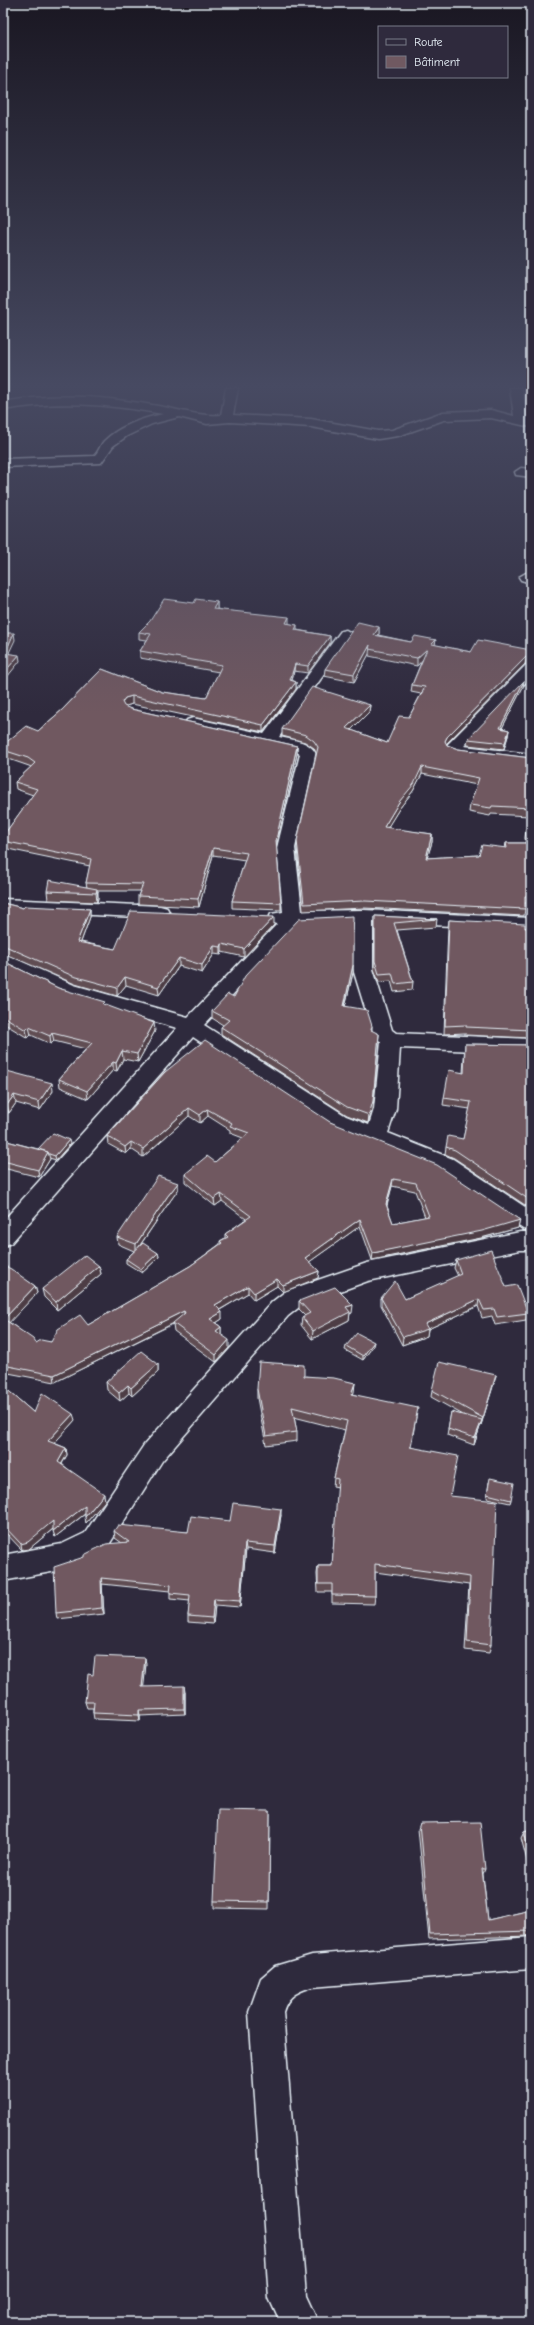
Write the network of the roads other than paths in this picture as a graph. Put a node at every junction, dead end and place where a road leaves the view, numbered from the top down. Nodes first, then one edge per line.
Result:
1 (346, 634) dead end
2 (531, 668) edge
3 (177, 720) edge
4 (268, 740) junction
5 (531, 759) edge
6 (4, 907) edge
7 (174, 913) edge
8 (364, 916) junction
9 (262, 917) edge
10 (293, 919) junction
11 (531, 924) edge
12 (3, 959) edge
13 (190, 1024) junction
14 (391, 1039) junction
15 (531, 1046) edge
16 (376, 1138) junction
17 (531, 1223) edge
18 (3, 1236) edge
19 (531, 1241) edge
20 (3, 1568) edge
21 (531, 1953) edge
22 (299, 2322) edge

1 - 4 street
2 - 5 street
3 - 4 street
4 - 10 street
6 - 7 street
8 - 10 street
8 - 11 street
8 - 14 street
9 - 10 street
10 - 13 street
12 - 13 street
13 - 16 street
13 - 18 street
14 - 15 street
14 - 16 street
16 - 17 street
19 - 20 street
21 - 22 street

